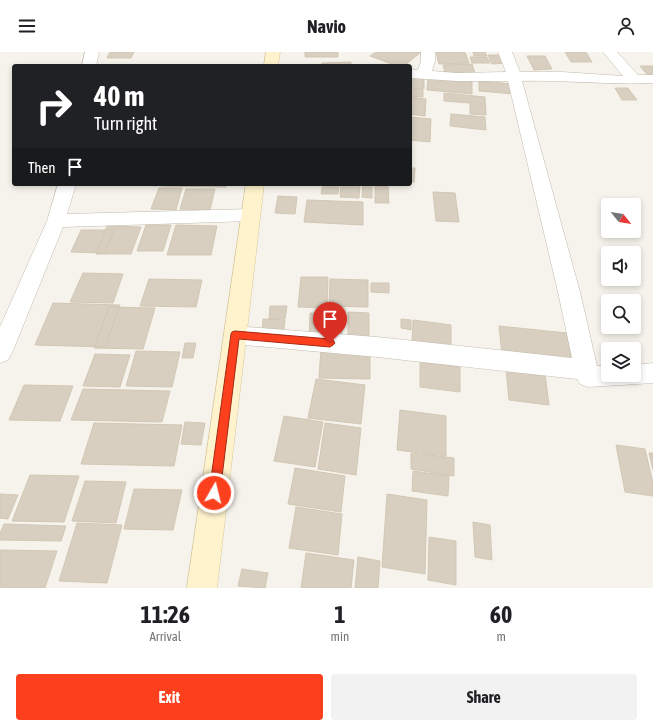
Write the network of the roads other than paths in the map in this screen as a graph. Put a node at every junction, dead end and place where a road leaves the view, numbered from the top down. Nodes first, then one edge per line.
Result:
1 (92, 52) edge
2 (273, 52) edge
3 (428, 52) edge
4 (505, 52) edge
5 (610, 52) edge
6 (89, 64) edge
7 (271, 64) edge
8 (417, 74) edge
9 (514, 76) junction
10 (634, 79) junction
11 (653, 79) edge
12 (66, 186) edge
13 (255, 186) edge
14 (251, 215) junction
15 (56, 221) junction
16 (235, 334) junction
17 (0, 353) edge
18 (586, 370) junction
19 (653, 373) edge
20 (641, 374) edge
21 (601, 376) edge
22 (202, 588) edge

1 - 6 street
2 - 7 street
3 - 8 street
4 - 9 street
5 - 10 street
8 - 9 street
9 - 10 street
9 - 18 street
10 - 11 street
12 - 15 street
13 - 14 street
14 - 15 street
14 - 16 street
15 - 17 street
16 - 18 street
16 - 22 street
18 - 21 street
19 - 20 street

